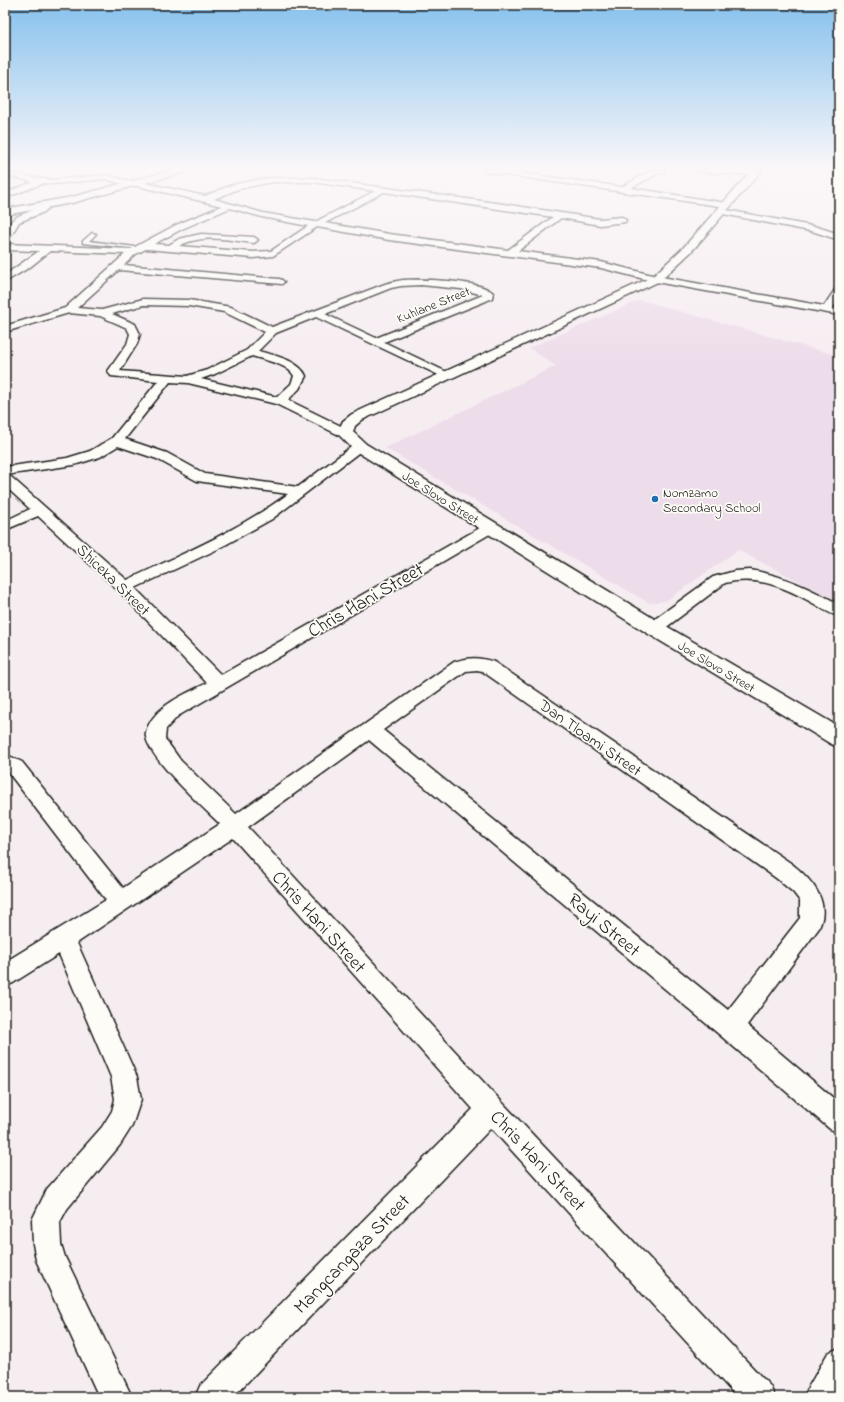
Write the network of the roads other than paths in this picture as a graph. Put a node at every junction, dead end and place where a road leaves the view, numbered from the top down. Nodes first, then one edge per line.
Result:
1 (92, 235) edge
2 (164, 235) edge
3 (300, 235) edge
4 (379, 235) edge
5 (533, 235) edge
6 (700, 235) edge
7 (254, 240) dead end
8 (5, 247) edge
9 (171, 248) junction
10 (47, 249) junction
11 (139, 249) junction
12 (510, 253) junction
13 (116, 267) junction
14 (5, 278) edge
15 (656, 279) junction
16 (279, 282) dead end
17 (839, 290) edge
18 (69, 310) junction
19 (827, 310) junction
20 (102, 312) junction
21 (839, 312) edge
22 (317, 314) junction
23 (5, 329) edge
24 (272, 330) junction
25 (376, 342) junction
26 (251, 352) junction
27 (447, 376) junction
28 (166, 379) junction
29 (188, 380) junction
30 (280, 401) junction
31 (345, 432) junction
32 (117, 441) junction
33 (360, 447) junction
34 (5, 471) edge
35 (5, 479) edge
36 (299, 492) junction
37 (40, 510) junction
38 (5, 526) edge
39 (490, 528) junction
40 (124, 587) junction
41 (839, 610) edge
42 (654, 628) junction
43 (218, 683) junction
44 (370, 730) junction
45 (839, 738) edge
46 (5, 761) edge
47 (235, 826) junction
48 (121, 902) junction
49 (64, 940) junction
50 (5, 975) edge
51 (730, 1027) junction
52 (491, 1109) junction
53 (839, 1120) edge
54 (839, 1364) edge
55 (116, 1397) edge
56 (211, 1397) edge
57 (759, 1397) edge
58 (820, 1397) edge

1 - 11 lane
2 - 11 street
3 - 9 street
4 - 12 street
5 - 12 street
6 - 15 street
7 - 9 street
8 - 10 street
9 - 11 street
10 - 11 street
10 - 14 street
11 - 13 street
12 - 15 street
13 - 16 street
13 - 18 street
15 - 19 street
15 - 27 street
17 - 19 street
18 - 20 street
18 - 23 street
19 - 21 street
20 - 24 street
20 - 28 street
22 - 24 street, Kuhlane Street
22 - 25 street
22 - 25 street, Kuhlane Street
24 - 26 street
25 - 27 street
26 - 29 street
26 - 30 street
27 - 31 street
28 - 29 street
28 - 32 street
29 - 30 street
30 - 31 street
31 - 33 street, Joe Slovo Street
32 - 34 street
32 - 36 street
33 - 36 street
33 - 39 street, Joe Slovo Street
35 - 37 street, Shiceka Street
36 - 40 street
37 - 38 street
37 - 40 street, Shiceka Street
39 - 42 street, Joe Slovo Street
39 - 43 street, Chris Hani Street
40 - 43 street, Shiceka Street
41 - 42 street
42 - 45 street, Joe Slovo Street
43 - 47 street, Chris Hani Street
44 - 47 street, Dan Tloami Street
44 - 51 street, Rayi Street
44 - 51 street, Dan Tloami Street
46 - 48 street
47 - 48 street, Dan Tloami Street
47 - 52 street, Chris Hani Street
48 - 49 street, Dan Tloami Street
49 - 50 street, Dan Tloami Street
49 - 55 street
51 - 53 street, Rayi Street
52 - 56 street, Mangcangaza Street
52 - 57 street, Chris Hani Street
54 - 58 street

